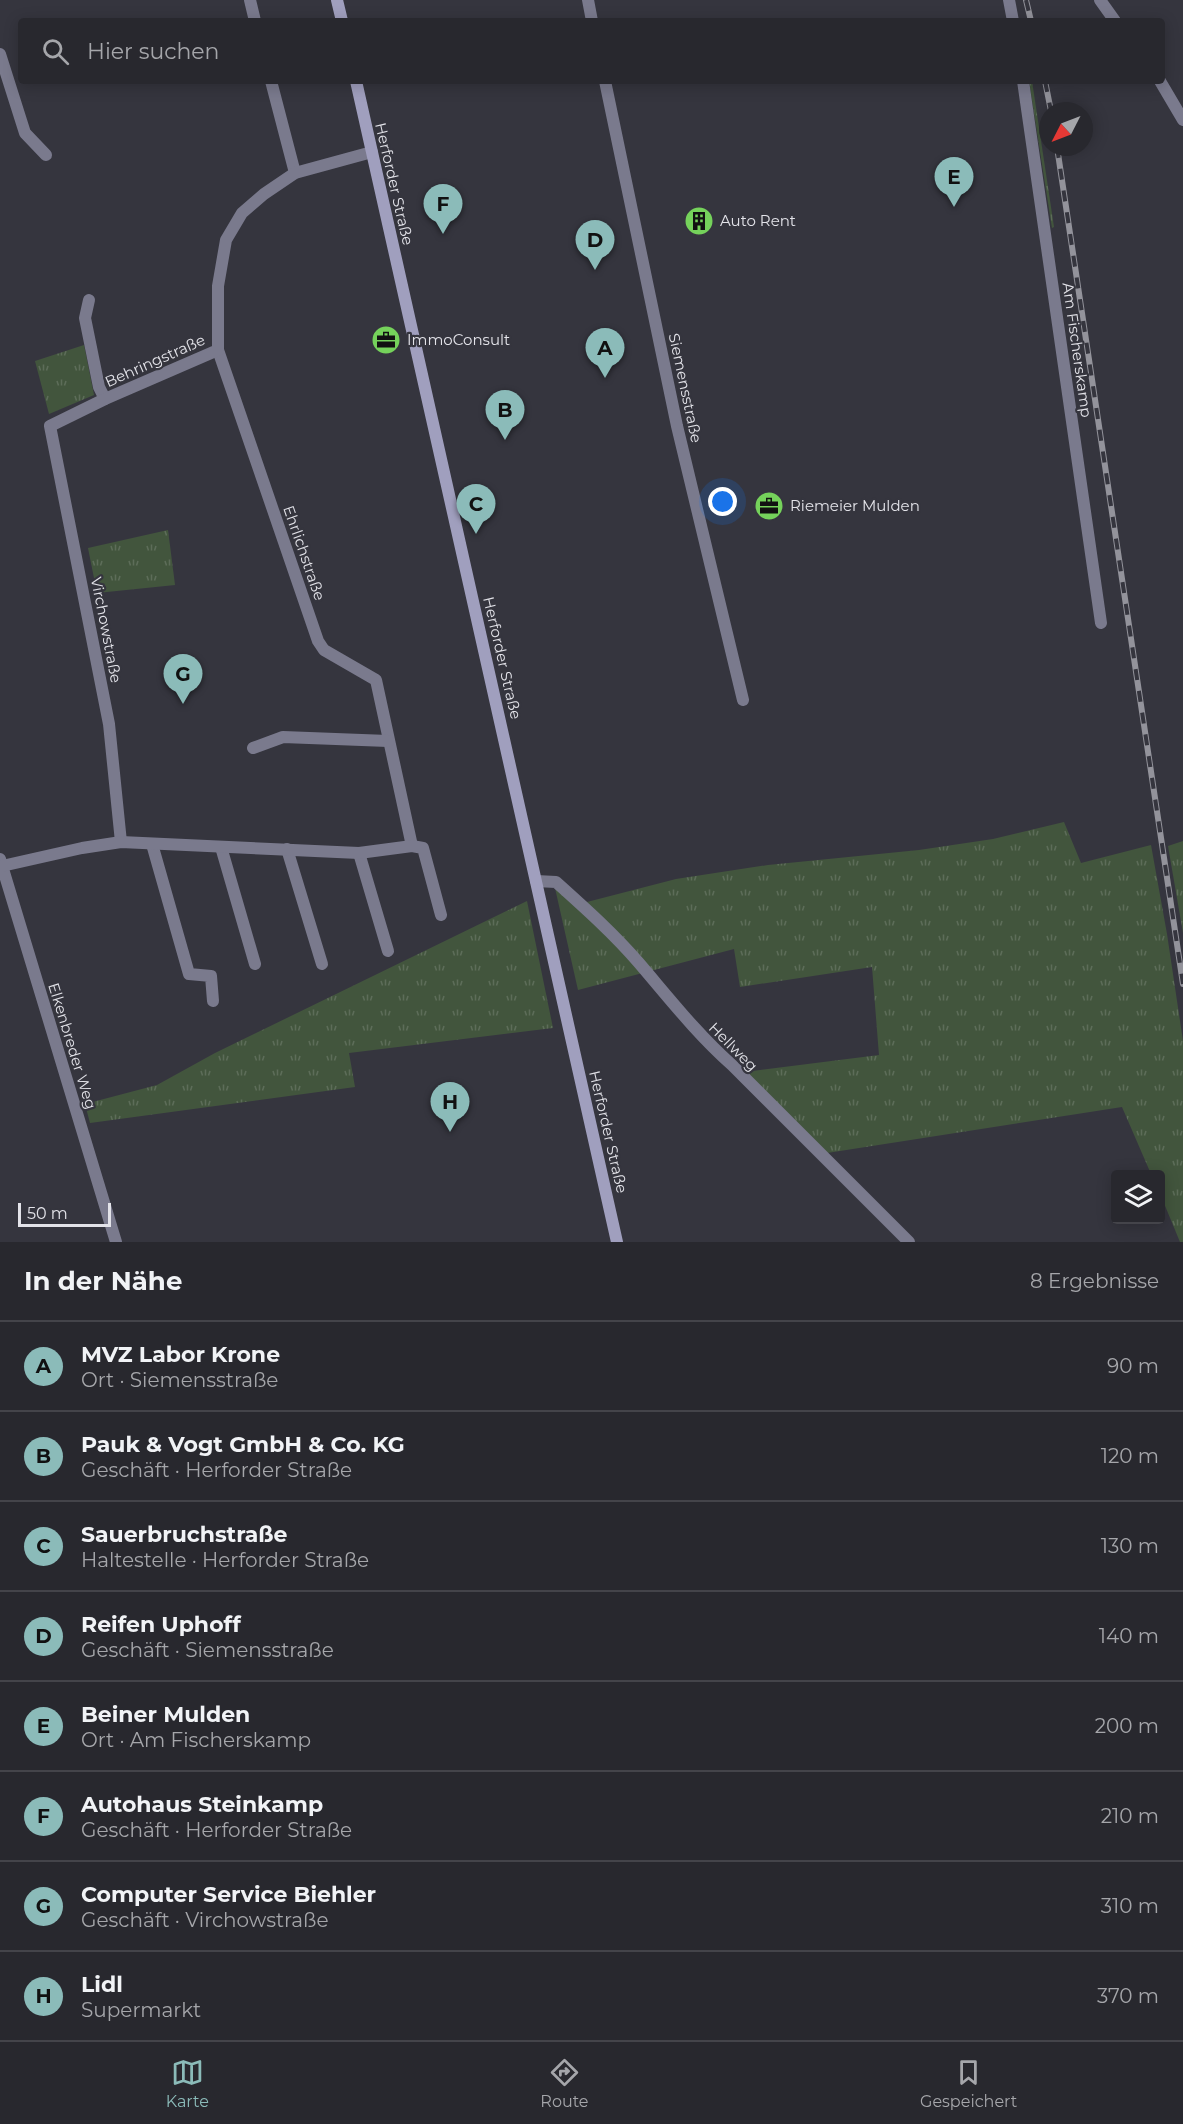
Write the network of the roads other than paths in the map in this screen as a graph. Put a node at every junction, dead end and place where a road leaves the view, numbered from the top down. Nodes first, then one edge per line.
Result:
1 (250, 0) edge
2 (337, 0) edge
3 (588, 0) edge
4 (1010, 0) edge
5 (1100, 0) edge
6 (254, 18) edge
7 (341, 18) edge
8 (591, 18) edge
9 (1013, 18) edge
10 (1113, 18) edge
11 (0, 54) edge
12 (272, 84) edge
13 (357, 84) edge
14 (606, 84) edge
15 (1023, 84) edge
16 (1162, 84) edge
17 (1183, 120) edge
18 (372, 152) junction
19 (46, 155) dead end
20 (295, 173) junction
21 (89, 300) dead end
22 (218, 350) junction
23 (105, 399) junction
24 (50, 426) joint
25 (1101, 623) dead end
26 (743, 700) dead end
27 (388, 741) junction
28 (253, 748) dead end
29 (121, 842) junction
30 (152, 844) junction
31 (412, 846) junction
32 (221, 847) junction
33 (287, 849) junction
34 (359, 853) junction
35 (1, 862) edge
36 (537, 881) junction
37 (441, 915) dead end
38 (388, 951) dead end
39 (255, 964) dead end
40 (322, 964) dead end
41 (213, 1001) dead end
42 (116, 1242) edge
43 (617, 1242) edge
44 (909, 1242) edge

1 - 6 street
2 - 7 main road
3 - 8 street
4 - 9 street
5 - 10 street
11 - 19 street
12 - 20 street
13 - 18 main road, Herforder Straße
14 - 26 street, Siemensstraße
15 - 25 street, Am Fischerskamp
16 - 17 street
18 - 20 street, Behringstraße
18 - 36 main road, Herforder Straße
20 - 22 street, Behringstraße
21 - 23 street, Behringstraße
22 - 23 street, Behringstraße
22 - 27 street, Ehrlichstraße
23 - 24 street, Behringstraße
24 - 29 street, Virchowstraße
27 - 28 street
27 - 31 street, Ehrlichstraße
29 - 30 street
29 - 35 street
30 - 32 street
30 - 41 street
31 - 34 street
31 - 37 street
32 - 33 street
32 - 39 street
33 - 34 street
33 - 40 street
34 - 38 street
35 - 42 street, Elkenbreder Weg
36 - 43 main road, Herforder Straße
36 - 44 street, Hellweg

